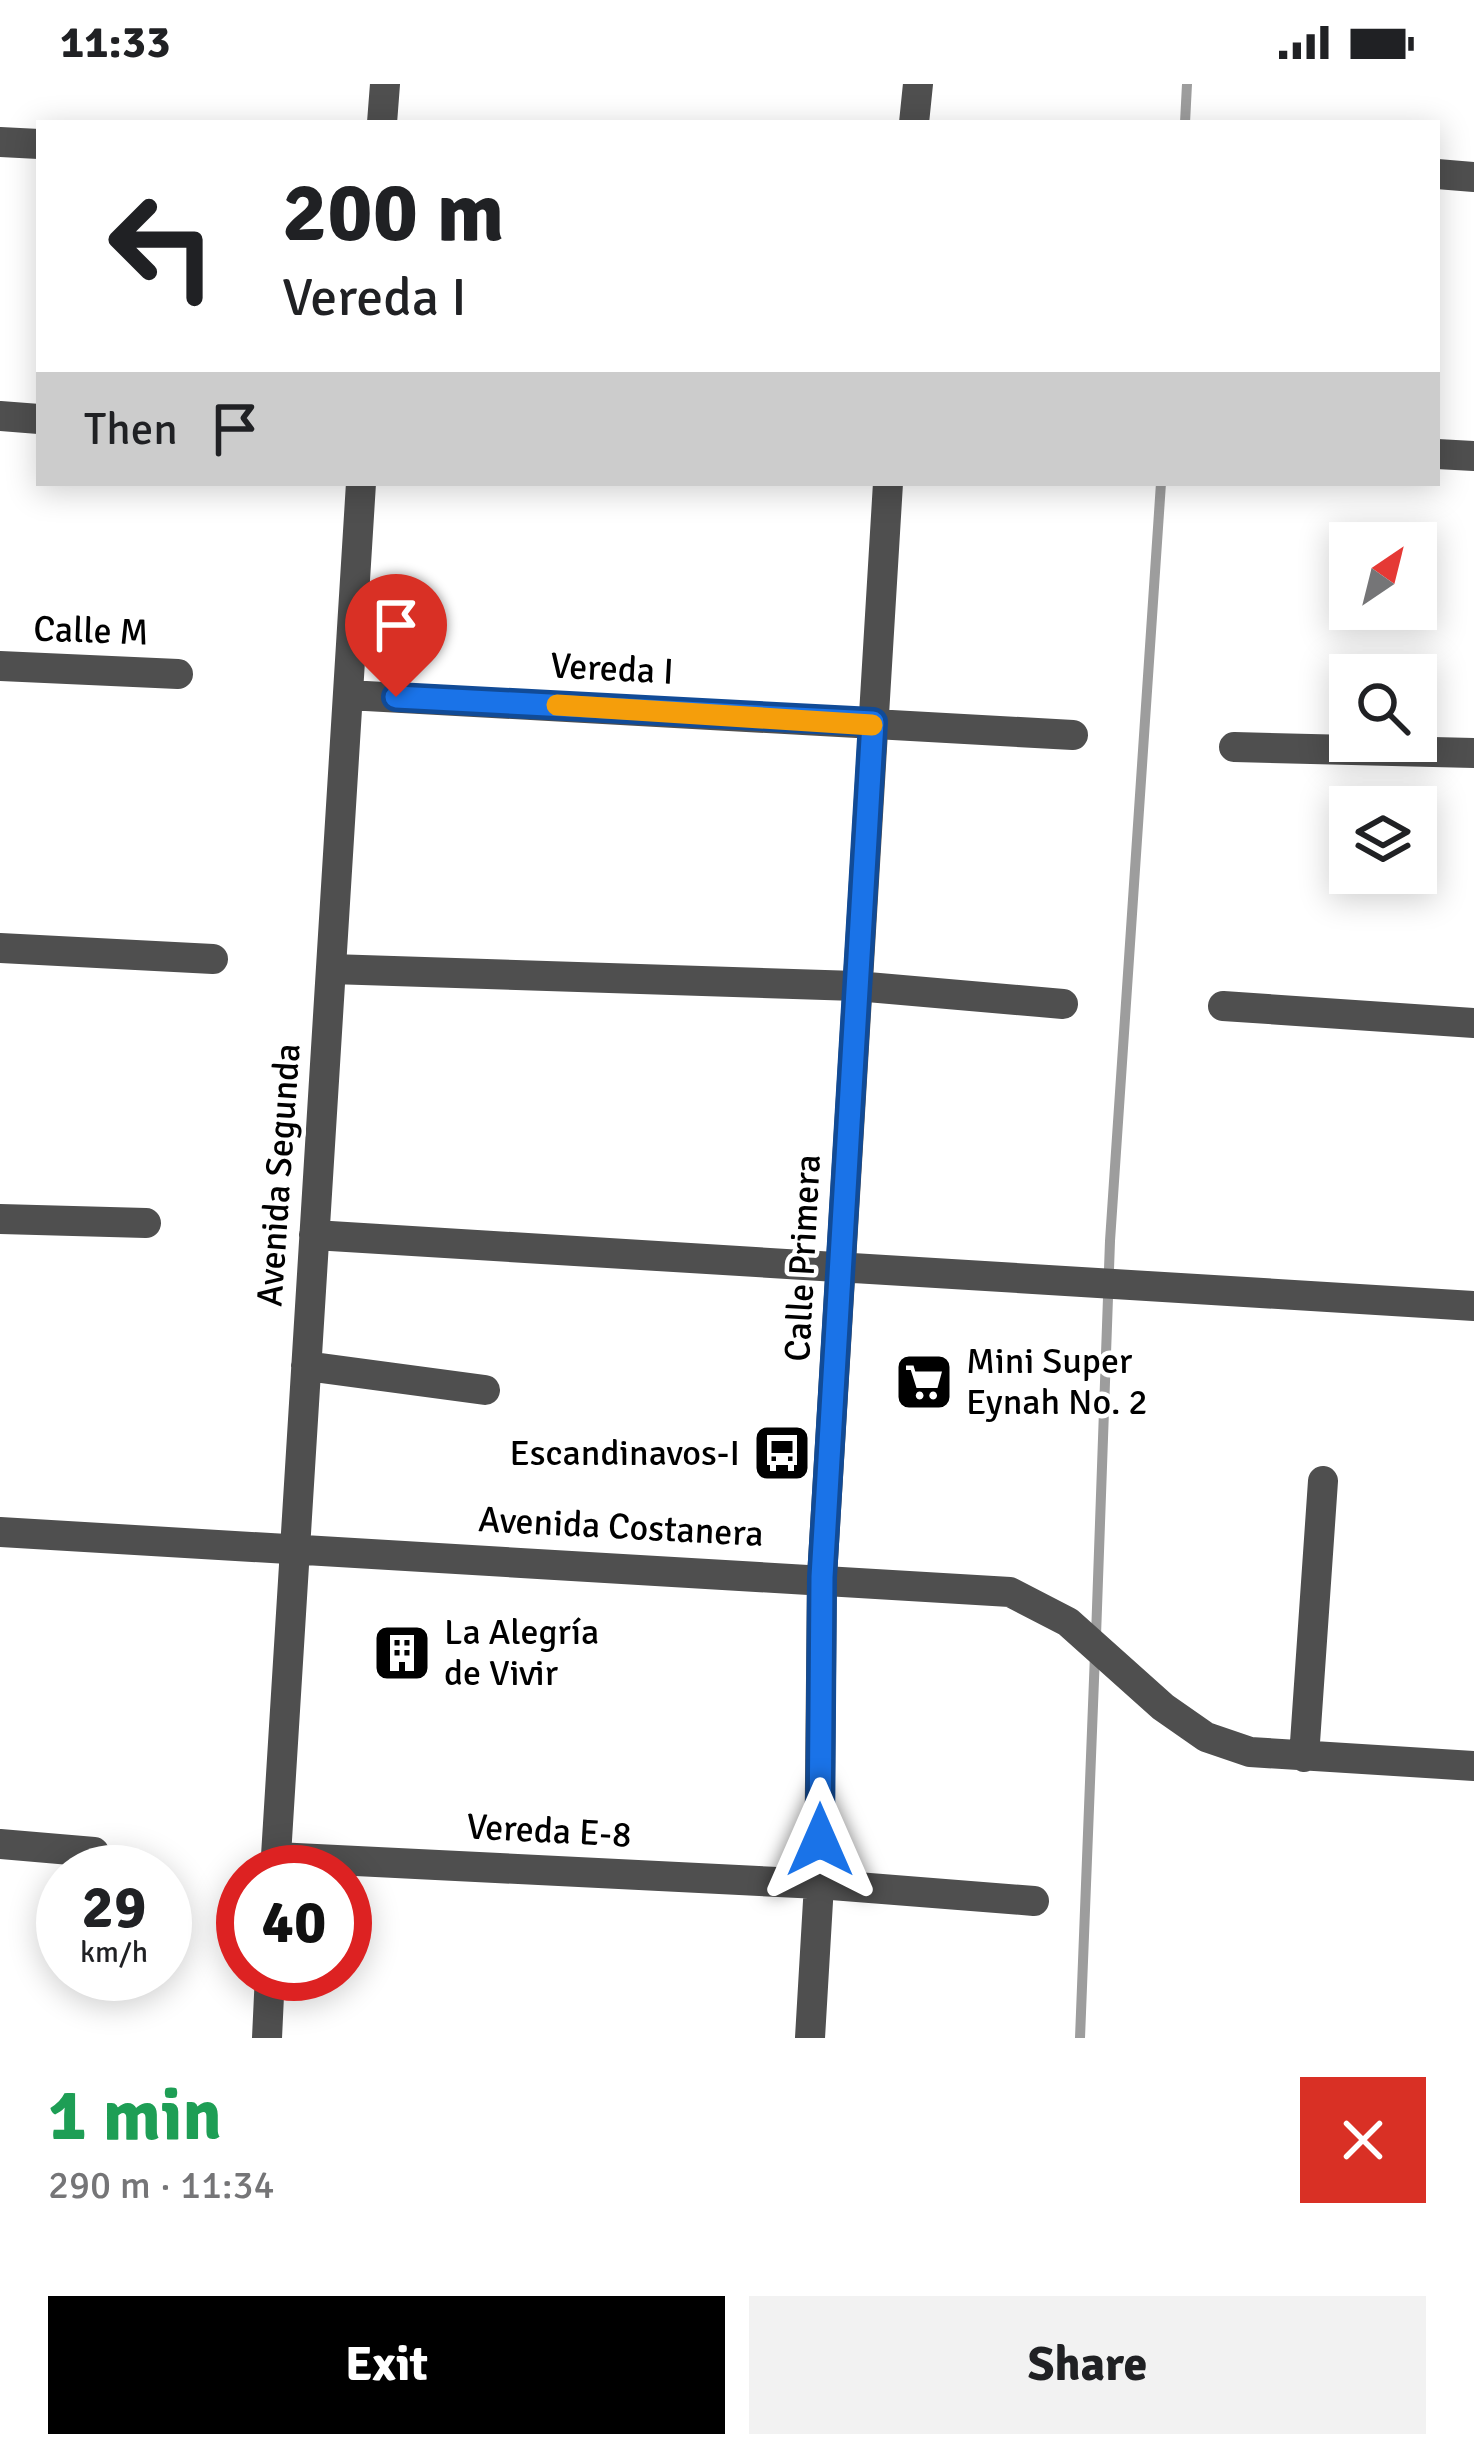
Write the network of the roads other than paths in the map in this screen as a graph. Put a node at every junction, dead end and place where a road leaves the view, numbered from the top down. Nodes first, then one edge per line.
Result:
1 (385, 84) edge
2 (918, 84) edge
3 (382, 120) edge
4 (914, 120) edge
5 (0, 142) edge
6 (36, 144) edge
7 (1440, 175) edge
8 (1474, 177) edge
9 (0, 416) edge
10 (36, 419) edge
11 (1440, 454) edge
12 (1474, 456) edge
13 (361, 486) edge
14 (889, 486) edge
15 (0, 666) edge
16 (178, 674) dead end
17 (348, 694) junction
18 (873, 722) junction
19 (1073, 735) dead end
20 (1234, 747) dead end
21 (1474, 753) edge
22 (0, 947) edge
23 (213, 959) dead end
24 (331, 968) junction
25 (856, 986) junction
26 (1063, 1004) dead end
27 (1223, 1006) dead end
28 (1474, 1023) edge
29 (0, 1219) edge
30 (146, 1223) dead end
31 (314, 1234) junction
32 (843, 1269) junction
33 (1474, 1306) edge
34 (306, 1366) junction
35 (484, 1390) dead end
36 (1323, 1481) dead end
37 (0, 1532) edge
38 (295, 1549) junction
39 (822, 1577) junction
40 (1304, 1757) junction
41 (1474, 1766) edge
42 (0, 1844) edge
43 (276, 1845) edge
44 (36, 1847) edge
45 (372, 1868) edge
46 (819, 1884) junction
47 (1034, 1901) dead end
48 (269, 2001) edge
49 (267, 2038) edge
50 (810, 2038) edge

1 - 3 street
2 - 4 street
5 - 6 street
7 - 8 street
9 - 10 street
11 - 12 street
13 - 17 street, Avenida Segunda
14 - 18 street, Calle Primera
15 - 16 street, Calle M
17 - 18 street, Vereda I
17 - 24 street, Avenida Segunda
18 - 19 street, Vereda I
18 - 25 street, Calle Primera
20 - 21 street
22 - 23 street
24 - 25 street
24 - 31 street, Avenida Segunda
25 - 26 street
25 - 32 street, Calle Primera
27 - 28 street
29 - 30 street
31 - 32 street
31 - 34 street, Avenida Segunda
32 - 33 street
32 - 39 street, Calle Primera
34 - 35 street
34 - 38 street, Avenida Segunda
36 - 40 street
37 - 38 street, Avenida Costanera
38 - 39 street, Avenida Costanera
38 - 43 street, Avenida Segunda
39 - 40 street, Avenida Costanera
39 - 46 street, Calle Primera
40 - 41 street, Avenida Costanera
42 - 44 street
45 - 46 street, Vereda E-8
46 - 47 street, Vereda E-8
46 - 50 street, Calle Primera
48 - 49 street

